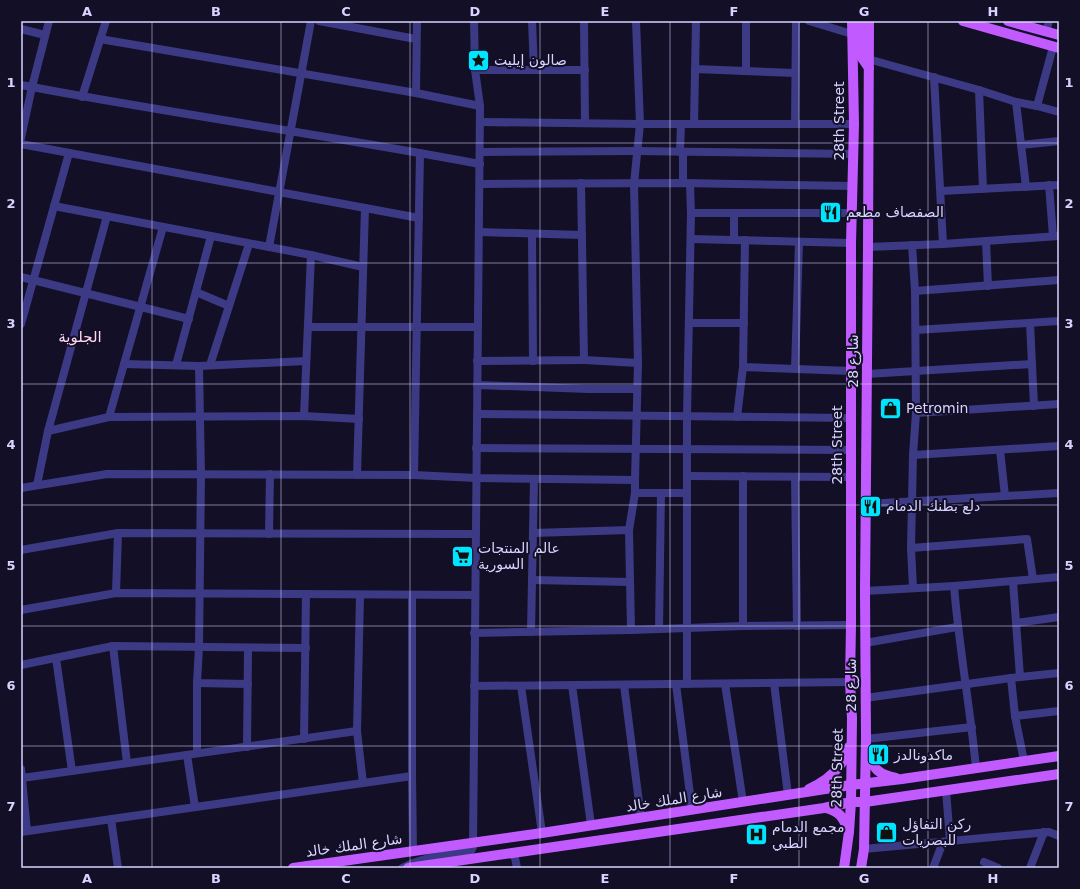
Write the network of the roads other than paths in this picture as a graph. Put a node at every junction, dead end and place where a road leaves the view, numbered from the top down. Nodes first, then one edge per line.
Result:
1 (49, 21) edge
2 (106, 21) edge
3 (311, 21) edge
4 (319, 21) edge
5 (417, 21) edge
6 (474, 21) edge
7 (532, 21) edge
8 (584, 21) edge
9 (636, 21) edge
10 (696, 21) edge
11 (746, 21) edge
12 (796, 21) edge
13 (809, 21) edge
14 (852, 21) edge
15 (860, 21) edge
16 (868, 21) edge
17 (963, 21) edge
18 (1008, 21) edge
19 (1049, 21) edge
20 (21, 30) edge
21 (1046, 32) junction
22 (852, 34) junction
23 (45, 35) junction
24 (1059, 36) edge
25 (100, 39) junction
26 (416, 39) junction
27 (1056, 48) edge
28 (869, 64) junction
29 (695, 69) junction
30 (475, 70) junction
31 (534, 70) junction
32 (585, 70) junction
33 (746, 71) junction
34 (301, 73) junction
35 (796, 73) junction
36 (934, 77) junction
37 (21, 85) edge
38 (32, 87) junction
39 (979, 90) junction
40 (416, 93) junction
41 (82, 97) junction
42 (1016, 102) junction
43 (480, 106) junction
44 (1037, 106) junction
45 (1059, 112) edge
46 (480, 122) junction
47 (585, 123) junction
48 (640, 124) junction
49 (681, 124) junction
50 (694, 124) junction
51 (795, 124) junction
52 (854, 124) junction
53 (291, 132) junction
54 (21, 138) edge
55 (1059, 141) edge
56 (21, 144) edge
57 (1021, 145) junction
58 (636, 151) junction
59 (480, 152) junction
60 (682, 152) junction
61 (69, 153) junction
62 (420, 153) junction
63 (853, 154) junction
64 (480, 164) junction
65 (581, 183) junction
66 (480, 184) junction
67 (634, 184) junction
68 (687, 184) junction
69 (1059, 185) edge
70 (853, 186) junction
71 (1049, 186) junction
72 (1026, 187) junction
73 (983, 189) junction
74 (941, 191) junction
75 (279, 192) junction
76 (54, 206) junction
77 (365, 208) junction
78 (692, 213) junction
79 (734, 213) junction
80 (852, 214) junction
81 (107, 216) junction
82 (419, 218) junction
83 (163, 227) junction
84 (479, 232) junction
85 (532, 234) junction
86 (582, 235) junction
87 (211, 236) junction
88 (1056, 236) edge
89 (691, 239) junction
90 (734, 240) junction
91 (745, 240) junction
92 (986, 241) junction
93 (798, 242) junction
94 (851, 243) junction
95 (249, 244) junction
96 (944, 244) junction
97 (912, 245) junction
98 (269, 247) junction
99 (868, 247) junction
100 (311, 254) junction
101 (364, 267) junction
102 (21, 277) edge
103 (33, 280) junction
104 (1059, 280) edge
105 (988, 286) junction
106 (196, 292) junction
107 (915, 292) junction
108 (86, 293) junction
109 (141, 306) junction
110 (229, 306) junction
111 (188, 319) junction
112 (1059, 321) edge
113 (689, 323) junction
114 (744, 323) junction
115 (1030, 323) junction
116 (21, 324) edge
117 (308, 327) junction
118 (362, 327) junction
119 (478, 327) junction
120 (417, 328) junction
121 (916, 330) junction
122 (584, 360) junction
123 (306, 361) junction
124 (477, 361) junction
125 (533, 361) junction
126 (638, 363) junction
127 (124, 364) junction
128 (1032, 364) junction
129 (176, 365) junction
130 (210, 365) junction
131 (199, 366) junction
132 (743, 367) junction
133 (795, 369) junction
134 (851, 371) junction
135 (915, 371) junction
136 (867, 374) junction
137 (477, 385) junction
138 (637, 389) junction
139 (1059, 404) edge
140 (1034, 406) junction
141 (916, 413) junction
142 (477, 414) junction
143 (199, 416) junction
144 (304, 416) junction
145 (637, 416) junction
146 (687, 416) junction
147 (109, 417) junction
148 (738, 417) junction
149 (851, 418) junction
150 (359, 419) junction
151 (48, 431) junction
152 (1059, 446) edge
153 (476, 448) junction
154 (637, 448) junction
155 (687, 449) junction
156 (851, 450) junction
157 (1000, 450) junction
158 (913, 455) junction
159 (201, 474) junction
160 (270, 474) junction
161 (357, 475) junction
162 (414, 475) junction
163 (687, 476) junction
164 (743, 476) junction
165 (795, 476) junction
166 (851, 477) junction
167 (476, 478) junction
168 (534, 479) junction
169 (635, 480) junction
170 (37, 485) junction
171 (21, 488) edge
172 (635, 493) junction
173 (661, 493) junction
174 (687, 493) junction
175 (1059, 493) edge
176 (1005, 496) junction
177 (912, 502) junction
178 (866, 504) junction
179 (629, 530) junction
180 (533, 532) junction
181 (118, 533) junction
182 (199, 533) junction
183 (269, 534) junction
184 (475, 534) junction
185 (912, 548) junction
186 (21, 550) edge
187 (1059, 577) edge
188 (1033, 579) junction
189 (532, 580) junction
190 (1013, 581) junction
191 (630, 582) junction
192 (954, 586) junction
193 (913, 588) junction
194 (865, 591) junction
195 (116, 593) junction
196 (200, 594) junction
197 (306, 594) junction
198 (360, 595) junction
199 (412, 595) junction
200 (475, 595) junction
201 (21, 610) edge
202 (1059, 617) edge
203 (1016, 623) junction
204 (851, 625) junction
205 (743, 626) junction
206 (797, 626) junction
207 (957, 627) junction
208 (687, 628) junction
209 (659, 629) junction
210 (631, 630) junction
211 (532, 632) junction
212 (474, 633) junction
213 (865, 643) junction
214 (113, 646) junction
215 (199, 647) junction
216 (248, 648) junction
217 (306, 648) junction
218 (56, 658) junction
219 (21, 665) edge
220 (1059, 673) edge
221 (1020, 677) junction
222 (1011, 678) junction
223 (850, 682) junction
224 (774, 683) junction
225 (197, 684) junction
226 (248, 684) junction
227 (676, 684) junction
228 (687, 684) junction
229 (725, 684) junction
230 (572, 685) junction
231 (624, 685) junction
232 (965, 685) junction
233 (474, 686) junction
234 (521, 686) junction
235 (865, 698) junction
236 (1059, 711) edge
237 (1015, 716) junction
238 (972, 727) junction
239 (357, 731) junction
240 (852, 737) junction
241 (304, 739) junction
242 (865, 741) junction
243 (247, 746) junction
244 (197, 754) junction
245 (187, 755) junction
246 (1059, 756) edge
247 (1024, 761) junction
248 (127, 763) junction
249 (976, 768) junction
250 (72, 771) junction
251 (22, 774) edge
252 (1059, 774) edge
253 (412, 776) junction
254 (902, 779) junction
255 (363, 783) junction
256 (865, 784) junction
257 (851, 785) junction
258 (946, 790) junction
259 (793, 794) junction
260 (882, 799) junction
261 (743, 802) junction
262 (851, 802) junction
263 (865, 802) junction
264 (195, 807) junction
265 (824, 808) junction
266 (692, 810) junction
267 (642, 818) junction
268 (111, 819) junction
269 (864, 820) junction
270 (591, 826) junction
271 (24, 831) edge
272 (849, 832) junction
273 (1044, 832) junction
274 (542, 833) junction
275 (1059, 836) edge
276 (946, 842) junction
277 (472, 843) junction
278 (864, 849) junction
279 (413, 851) junction
280 (514, 853) junction
281 (984, 862) dead end
282 (862, 866) edge
283 (118, 868) edge
284 (293, 868) edge
285 (402, 868) edge
286 (408, 868) edge
287 (517, 868) edge
288 (844, 868) edge
289 (933, 868) edge
290 (998, 868) edge
291 (1030, 868) edge

1 - 23 street
2 - 25 street
3 - 34 street
4 - 26 street
5 - 26 street
6 - 30 street
7 - 31 street
8 - 32 street
9 - 48 street
10 - 29 street
11 - 33 street
12 - 35 street
13 - 22 street
14 - 22 main road, 28th Street
15 - 28 main road
16 - 28 main road, شارع 28
17 - 27 main road
18 - 21 main road
19 - 21 street
20 - 23 street
21 - 24 main road
22 - 52 main road, 28th Street
23 - 38 street
25 - 34 street
25 - 41 street
26 - 40 street
27 - 44 street
28 - 36 street
28 - 99 main road, شارع 28
29 - 33 street
29 - 50 street
30 - 31 street
30 - 43 street
31 - 32 street
32 - 47 street
33 - 35 street
34 - 40 street
34 - 53 street
35 - 51 street
36 - 39 street
36 - 74 street
37 - 38 street
38 - 41 street
38 - 54 street
39 - 42 street
39 - 73 street
40 - 43 street
41 - 53 street
42 - 44 street
42 - 57 street
43 - 46 street
44 - 45 street
46 - 47 street
46 - 59 street
47 - 48 street
48 - 49 street
48 - 58 street
49 - 50 street
49 - 60 street
50 - 51 street
51 - 52 street
52 - 63 main road, 28th Street
53 - 62 street
53 - 75 street
55 - 57 street
56 - 61 street
57 - 72 street
58 - 59 street
58 - 60 street
58 - 67 street
59 - 64 street
60 - 63 street
60 - 68 street
61 - 75 street
61 - 76 street
62 - 64 street
62 - 82 street
63 - 70 main road, 28th Street
64 - 66 street
65 - 66 street
65 - 67 street
65 - 86 street
66 - 84 street
67 - 68 street
67 - 126 street
68 - 70 street
68 - 78 street
69 - 71 street
70 - 80 main road, 28th Street
71 - 72 street
71 - 88 street
72 - 73 street
73 - 74 street
74 - 96 street
75 - 77 street
75 - 98 street
76 - 81 street
76 - 103 street
77 - 82 street
77 - 101 street
78 - 79 street
78 - 89 street
79 - 80 street
79 - 90 street
80 - 94 main road, 28th Street
81 - 83 street
81 - 108 street
82 - 120 street
83 - 87 street
83 - 109 street
84 - 85 street
84 - 119 street
85 - 86 street
85 - 125 street
86 - 122 street
87 - 95 street
87 - 106 street
88 - 92 street
89 - 90 street
89 - 113 street
90 - 91 street
91 - 93 street
91 - 114 street
92 - 96 street
92 - 105 street
93 - 94 street
93 - 133 street
94 - 134 main road, 28th Street
95 - 98 street
95 - 110 street
96 - 97 street
97 - 99 street
97 - 107 street
98 - 100 street
99 - 136 main road, شارع 28
100 - 101 street
100 - 117 street
101 - 118 street
102 - 103 street
103 - 108 street
103 - 116 street
104 - 105 street
105 - 107 street
106 - 110 street
106 - 111 street
107 - 121 street
108 - 109 street
108 - 151 street
109 - 111 street
109 - 127 street
110 - 130 street
111 - 129 street
112 - 115 street
113 - 114 street
113 - 146 street
114 - 132 street
115 - 121 street
115 - 128 street
117 - 118 street
117 - 123 street
118 - 120 street
118 - 150 street
119 - 120 street
119 - 124 street
120 - 162 street
121 - 135 street
122 - 125 street
122 - 126 street
123 - 130 street
123 - 144 street
124 - 125 street
124 - 137 street
126 - 138 street
127 - 129 street
127 - 147 street
128 - 135 street
128 - 140 street
129 - 131 street
130 - 131 street
131 - 143 street
132 - 133 street
132 - 148 street
133 - 134 street
134 - 149 main road, 28th Street
135 - 136 street
135 - 141 street
136 - 178 main road, شارع 28
137 - 138 street
137 - 142 street
138 - 145 street
139 - 140 street
140 - 141 street
141 - 158 street
142 - 145 street
142 - 153 street
143 - 144 street
143 - 147 street
143 - 159 street
144 - 150 street
145 - 146 street
145 - 154 street
146 - 148 street
146 - 155 street
147 - 151 street
148 - 149 street
149 - 156 main road, 28th Street
150 - 161 street
151 - 170 street
152 - 157 street
153 - 154 street
153 - 167 street
154 - 155 street
154 - 169 street
155 - 156 street
155 - 163 street
156 - 166 main road, 28th Street
157 - 158 street
157 - 176 street
158 - 177 street
159 - 160 street
159 - 170 street
159 - 182 street
160 - 161 street
160 - 183 street
161 - 162 street
162 - 167 street
163 - 164 street
163 - 174 street
164 - 165 street
164 - 205 street
165 - 166 street
165 - 206 street
166 - 204 main road, 28th Street
167 - 168 street
167 - 184 street
168 - 169 street
168 - 180 street
169 - 172 street
170 - 171 street
172 - 173 street
172 - 179 street
173 - 174 street
173 - 209 street
174 - 208 street
175 - 176 street
176 - 177 street
177 - 178 street
177 - 185 street
178 - 194 main road, شارع 28
179 - 180 street
179 - 191 street
180 - 189 street
181 - 182 street
181 - 186 street
181 - 195 street
182 - 183 street
182 - 196 street
183 - 184 street
184 - 200 street
185 - 188 street
185 - 193 street
187 - 188 street
188 - 190 street
189 - 191 street
189 - 211 street
190 - 192 street
190 - 203 street
191 - 210 street
192 - 193 street
192 - 207 street
193 - 194 street
194 - 213 main road, شارع 28
195 - 196 street
195 - 201 street
196 - 197 street
196 - 215 street
197 - 198 street
197 - 217 street
198 - 199 street
198 - 239 street
199 - 200 street
199 - 253 street
200 - 212 street
202 - 203 street
203 - 221 street
204 - 206 street
204 - 223 main road, 28th Street
205 - 206 street
205 - 208 street
207 - 213 street
207 - 232 street
208 - 209 street
208 - 228 street
209 - 210 street
210 - 211 street
211 - 212 street
212 - 233 street
213 - 235 main road, شارع 28
214 - 215 street
214 - 218 street
214 - 248 street
215 - 216 street
215 - 225 street
216 - 217 street
216 - 226 street
217 - 241 street
218 - 219 street
218 - 250 street
220 - 221 street
221 - 222 street
222 - 232 street
222 - 237 street
223 - 224 street
223 - 240 main road, 28th Street
224 - 229 street
224 - 259 street
225 - 226 street
225 - 244 street
226 - 243 street
227 - 228 street
227 - 231 street
227 - 266 street
228 - 229 street
229 - 261 street
230 - 231 street
230 - 234 street
230 - 270 street
231 - 267 street
232 - 235 street
232 - 238 street
233 - 234 street
233 - 277 street
234 - 274 street
235 - 242 main road, شارع 28
236 - 237 street
237 - 247 street
238 - 242 street
238 - 249 street
239 - 241 street
239 - 255 street
240 - 257 main road, 28th Street
240 - 259 main road
241 - 243 street
242 - 254 main road
242 - 256 main road, شارع 28
243 - 244 street
244 - 245 street
245 - 248 street
245 - 264 street
246 - 247 main road, شارع الملك خالد
247 - 249 main road, شارع الملك خالد
248 - 250 street
249 - 254 main road, شارع الملك خالد
250 - 251 street
251 - 271 street
252 - 258 main road
253 - 255 street
253 - 279 street
254 - 256 main road, شارع الملك خالد
255 - 264 street
256 - 257 main road, شارع الملك خالد
256 - 263 main road, شارع 28
257 - 259 main road, شارع الملك خالد
257 - 262 main road, 28th Street
258 - 260 main road
258 - 276 street
259 - 261 main road, شارع الملك خالد
260 - 263 main road
260 - 269 main road
261 - 266 main road, شارع الملك خالد
262 - 263 main road
262 - 265 main road
262 - 272 main road, 28th Street
263 - 269 main road, شارع 28
264 - 268 street
265 - 272 main road
265 - 280 main road
266 - 267 main road, شارع الملك خالد
267 - 270 main road, شارع الملك خالد
268 - 271 street
268 - 283 street
269 - 278 main road, شارع 28
270 - 274 main road, شارع الملك خالد
272 - 288 main road, 28th Street
273 - 275 street
273 - 276 street
273 - 291 street
274 - 277 main road, شارع الملك خالد
276 - 278 street
276 - 289 street
277 - 279 main road, شارع الملك خالد
277 - 285 street
278 - 282 main road, شارع 28
279 - 284 main road, شارع الملك خالد
280 - 286 main road
280 - 287 street
281 - 290 street

